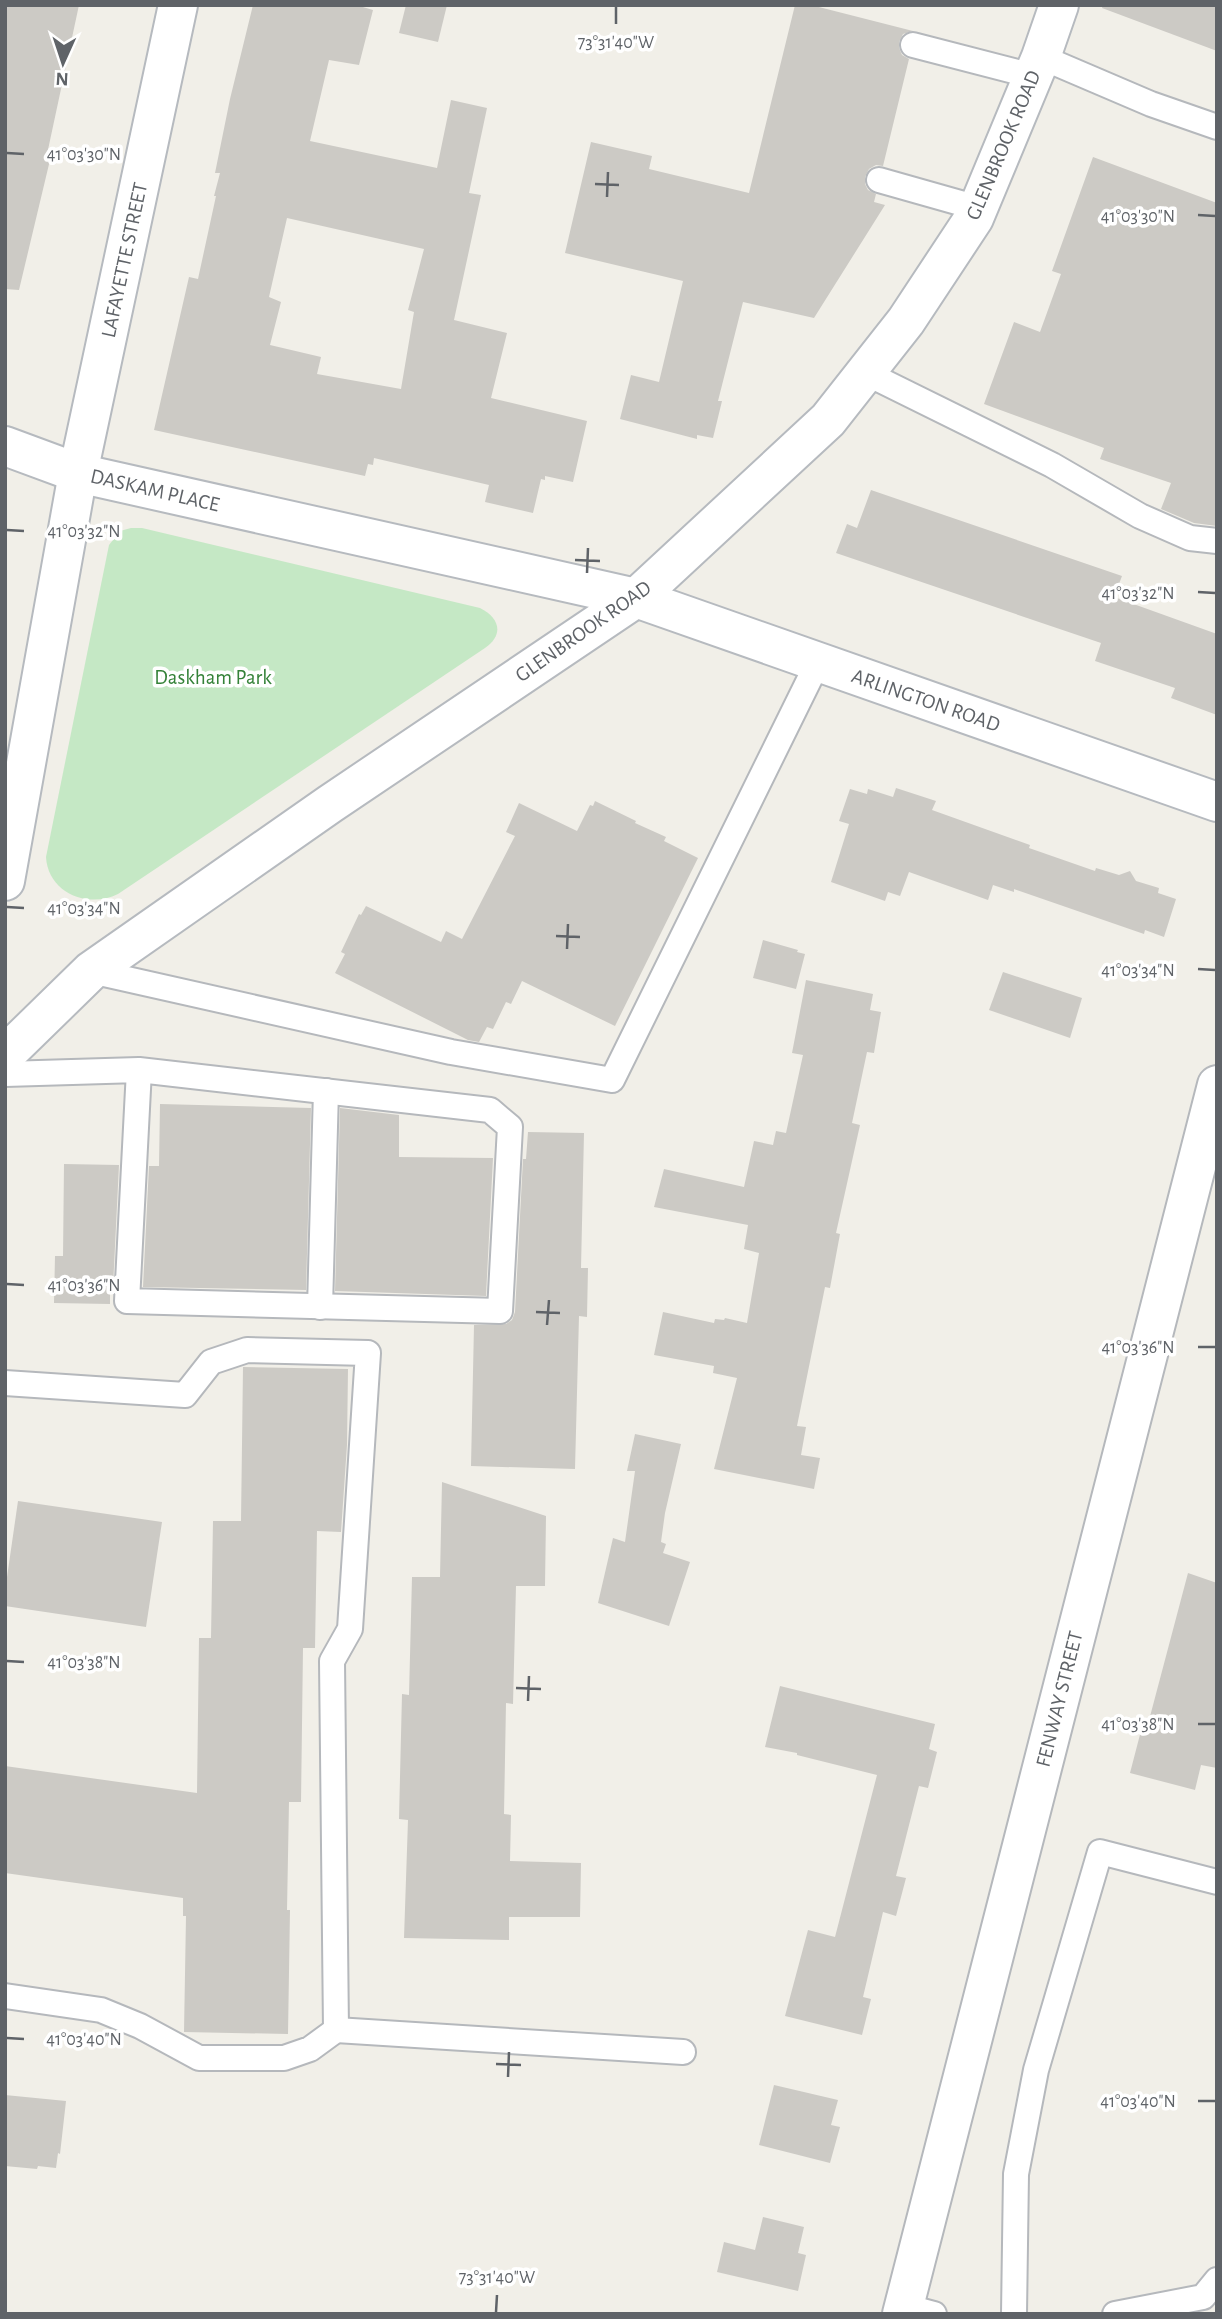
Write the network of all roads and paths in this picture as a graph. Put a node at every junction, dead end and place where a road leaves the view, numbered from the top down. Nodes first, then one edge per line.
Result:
1 (178, 5) edge
2 (1059, 5) edge
3 (913, 45) dead end
4 (1037, 67) junction
5 (1217, 127) edge
6 (879, 180) dead end
7 (978, 208) junction
8 (866, 373) junction
9 (5, 446) edge
10 (78, 473) junction
11 (1217, 541) edge
12 (636, 598) junction
13 (818, 662) junction
14 (1217, 802) edge
15 (5, 881) edge
16 (91, 971) junction
17 (5, 1055) edge
18 (139, 1070) junction
19 (5, 1074) edge
20 (1217, 1085) edge
21 (326, 1091) junction
22 (320, 1307) junction
23 (5, 1383) edge
24 (1217, 1882) edge
25 (5, 1996) edge
26 (336, 2029) junction
27 (683, 2052) dead end
28 (1217, 2280) edge
29 (913, 2311) edge
30 (1014, 2314) edge
31 (1115, 2314) edge

1 - 10 street, LAFAYETTE STREET
2 - 4 street, GLENBROOK ROAD
3 - 4 lane
4 - 5 lane
4 - 7 street, GLENBROOK ROAD
6 - 7 lane
7 - 8 street, GLENBROOK ROAD
8 - 11 lane
8 - 12 street, GLENBROOK ROAD
9 - 10 street
10 - 12 street, DASKAM PLACE
10 - 15 street, DASKAM PLACE
12 - 13 street, ARLINGTON ROAD
12 - 16 street, GLENBROOK ROAD
13 - 14 street, ARLINGTON ROAD
13 - 16 lane
16 - 17 street, GLENBROOK ROAD
18 - 19 lane
18 - 21 lane
18 - 22 lane
20 - 29 street, FENWAY STREET
21 - 22 lane
21 - 22 lane
23 - 26 lane
24 - 30 lane
25 - 26 lane
26 - 27 lane
28 - 31 lane

